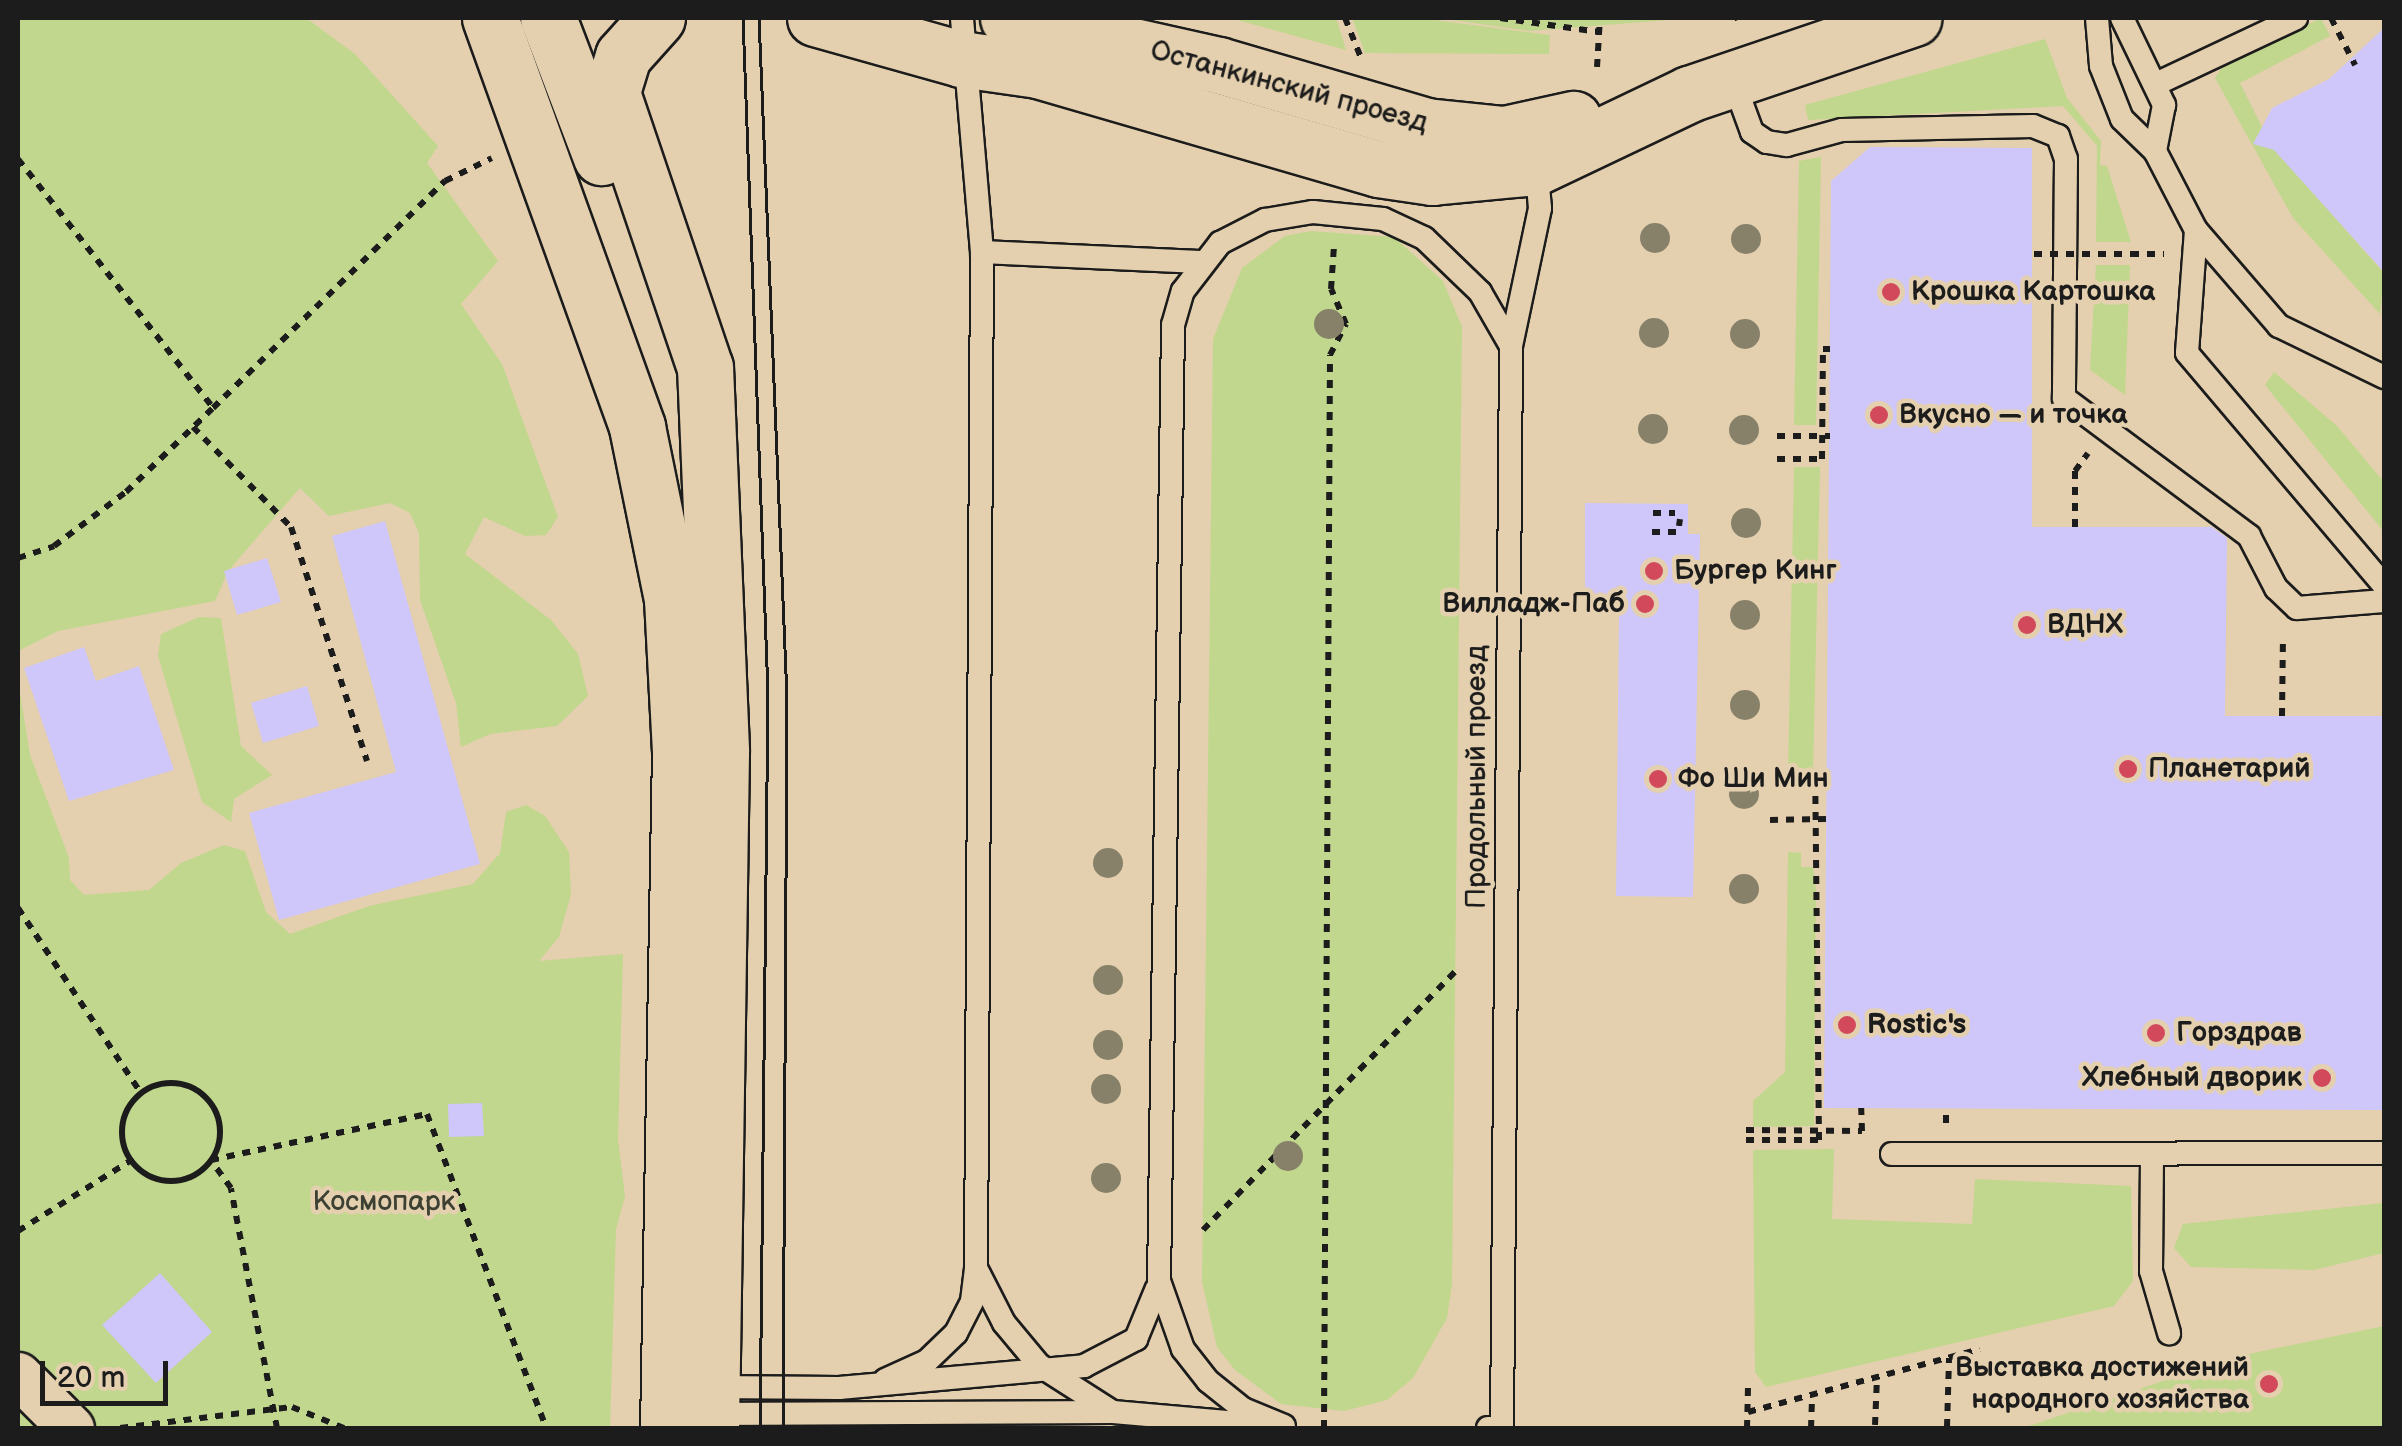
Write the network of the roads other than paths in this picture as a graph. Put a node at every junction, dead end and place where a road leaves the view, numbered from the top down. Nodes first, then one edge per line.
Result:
1 (490, 18) edge
2 (548, 18) edge
3 (657, 18) edge
4 (816, 18) edge
5 (1008, 18) edge
6 (1913, 18) edge
7 (2097, 18) edge
8 (2122, 18) edge
9 (2296, 18) edge
10 (962, 38) edge
11 (2156, 84) junction
12 (1710, 86) junction
13 (1534, 149) junction
14 (2155, 151) junction
15 (2196, 230) junction
16 (982, 252) junction
17 (1200, 262) junction
18 (1512, 346) junction
19 (2384, 377) edge
20 (705, 457) junction
21 (2384, 585) edge
22 (2384, 601) edge
23 (2384, 1153) edge
24 (1892, 1154) dead end
25 (2152, 1157) junction
26 (976, 1268) junction
27 (1159, 1281) junction
28 (2169, 1333) dead end
29 (1039, 1365) junction
30 (18, 1375) edge
31 (885, 1380) junction
32 (1113, 1412) junction
33 (694, 1414) edge
34 (1287, 1427) edge
35 (70, 1428) edge
36 (1488, 1428) edge
37 (1502, 1428) edge

1 - 33 street
2 - 20 street
3 - 20 street
4 - 10 street, Останкинский проезд
5 - 13 street, Останкинский проезд
6 - 12 street
7 - 14 lane
8 - 11 lane
9 - 11 lane
10 - 13 street, Останкинский проезд
10 - 16 lane
11 - 14 lane
12 - 13 street
12 - 22 lane
13 - 18 lane, Продольный проезд
14 - 15 lane
15 - 19 lane
15 - 21 lane
16 - 17 lane
16 - 26 lane
17 - 18 lane
17 - 27 lane
18 - 37 lane, Продольный проезд
20 - 33 street
23 - 25 lane
24 - 25 lane
25 - 28 lane
26 - 29 lane
26 - 31 lane
27 - 29 lane
27 - 34 lane
29 - 31 lane
29 - 32 lane
30 - 35 street
31 - 33 lane
32 - 33 lane
32 - 34 lane
36 - 37 lane

